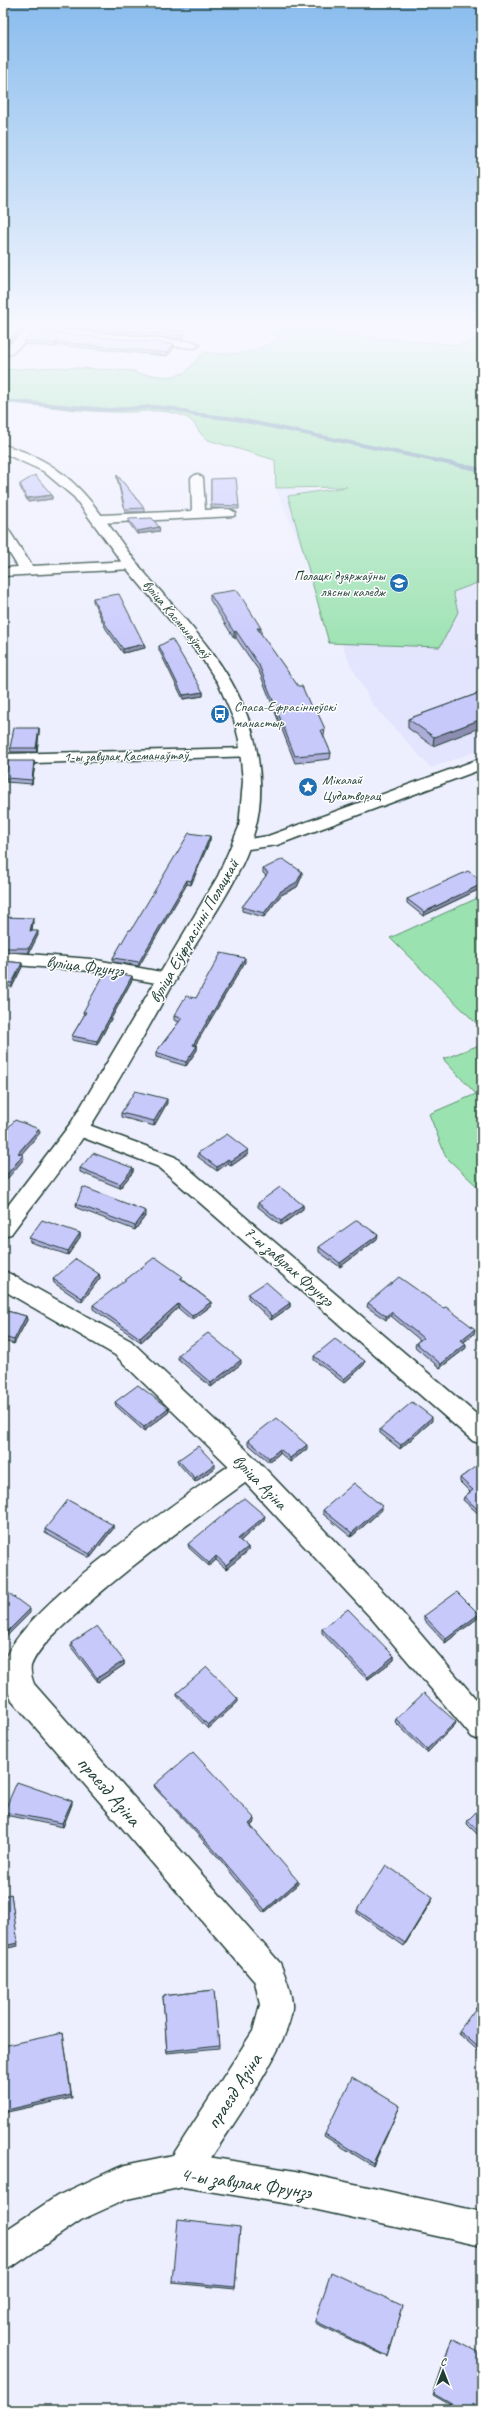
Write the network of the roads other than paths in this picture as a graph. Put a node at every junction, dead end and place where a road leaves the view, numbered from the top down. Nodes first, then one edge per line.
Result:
1 (3, 449) edge
2 (197, 478) dead end
3 (229, 513) edge
4 (199, 514) junction
5 (101, 519) junction
6 (3, 532) edge
7 (132, 565) junction
8 (27, 570) junction
9 (3, 572) edge
10 (249, 753) junction
11 (3, 760) edge
12 (482, 762) edge
13 (242, 845) junction
14 (3, 958) edge
15 (167, 979) junction
16 (78, 1128) junction
17 (3, 1228) edge
18 (3, 1279) edge
19 (482, 1434) edge
20 (247, 1467) junction
21 (482, 1727) edge
22 (183, 2170) junction
23 (482, 2229) edge
24 (3, 2253) edge

1 - 5 street, вуліца Касманаўтаў
2 - 4 street
3 - 4 street
4 - 5 street
5 - 7 street, вуліца Касманаўтаў
6 - 8 street
7 - 8 street
7 - 10 street, вуліца Касманаўтаў
8 - 9 street
10 - 11 street, 1-ы завулак Касманаўтаў
10 - 13 street, вуліца Касманаўтаў
12 - 13 street, вуліца Еўфрасінні Полацкай
13 - 15 street, вуліца Еўфрасінні Полацкай
14 - 15 street, вуліца Фрунзэ
15 - 16 street, вуліца Еўфрасінні Полацкай
16 - 17 street, вуліца Еўфрасінні Полацкай
16 - 19 street, 7-ы завулак Фрунзэ
18 - 20 street, вуліца Азіна
20 - 21 street, вуліца Азіна
20 - 22 street, праезд Азіна
22 - 23 street, 4-ы завулак Фрунзэ
22 - 24 street, 4-ы завулак Фрунзэ

